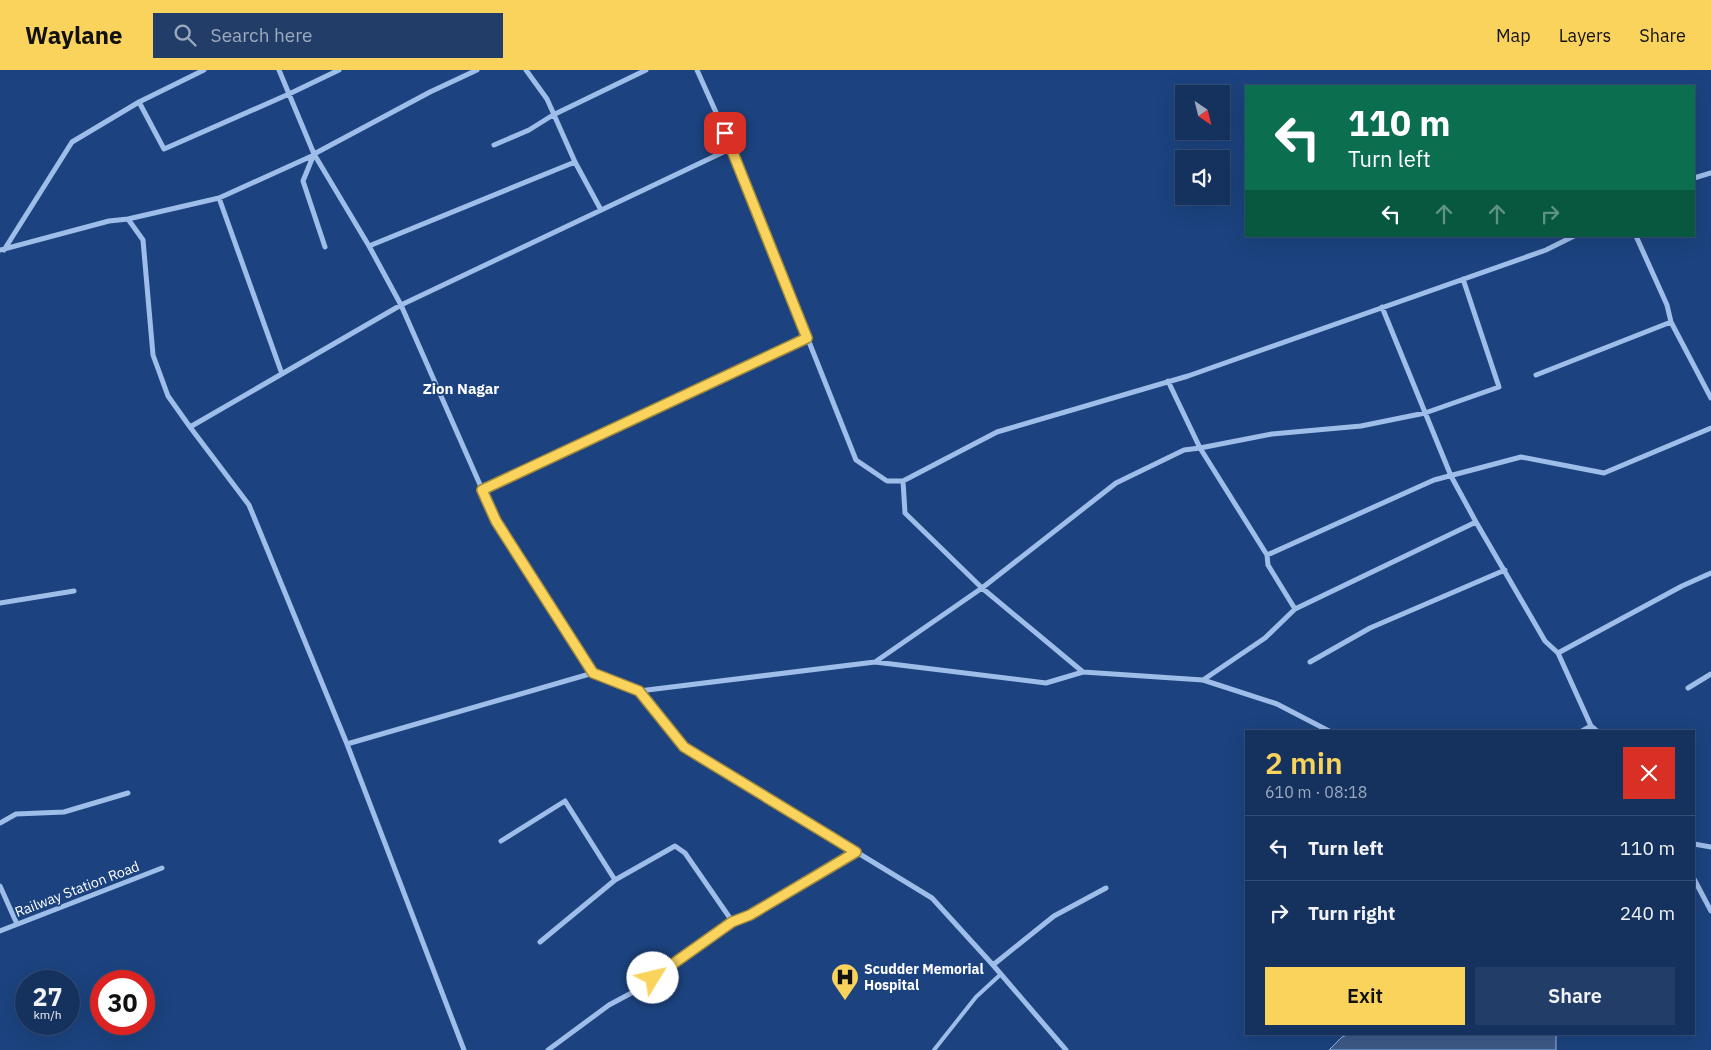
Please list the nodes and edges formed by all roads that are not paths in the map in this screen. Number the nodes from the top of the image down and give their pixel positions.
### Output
1 (204, 70) edge
2 (279, 70) edge
3 (338, 70) edge
4 (477, 70) edge
5 (526, 70) edge
6 (646, 70) edge
7 (697, 70) edge
8 (290, 94) junction
9 (139, 102) junction
10 (553, 115) junction
11 (494, 146) dead end
12 (732, 148) junction
13 (314, 154) junction
14 (576, 162) junction
15 (1711, 172) edge
16 (1695, 178) edge
17 (219, 198) junction
18 (601, 210) junction
19 (128, 219) junction
20 (1572, 237) edge
21 (1636, 237) edge
22 (369, 246) junction
23 (324, 247) dead end
24 (2, 250) edge
25 (1463, 279) junction
26 (401, 305) junction
27 (1382, 307) junction
28 (1671, 322) junction
29 (807, 338) junction
30 (282, 374) junction
31 (1536, 375) dead end
32 (1168, 382) junction
33 (1711, 398) edge
34 (1425, 413) junction
35 (190, 427) junction
36 (1711, 428) edge
37 (1200, 448) junction
38 (1451, 476) junction
39 (903, 481) junction
40 (482, 490) junction
41 (1476, 522) junction
42 (1266, 555) junction
43 (1505, 570) junction
44 (1711, 573) edge
45 (982, 588) junction
46 (74, 591) dead end
47 (0, 603) edge
48 (1295, 609) junction
49 (1558, 653) junction
50 (875, 662) junction
51 (1310, 662) dead end
52 (1084, 672) junction
53 (593, 673) junction
54 (1711, 674) edge
55 (1203, 680) junction
56 (1688, 688) dead end
57 (639, 691) junction
58 (1591, 726) junction
59 (1327, 730) edge
60 (1584, 730) edge
61 (1596, 730) edge
62 (347, 744) junction
63 (128, 792) dead end
64 (0, 823) edge
65 (501, 842) dead end
66 (1695, 844) edge
67 (1711, 847) edge
68 (856, 852) junction
69 (162, 868) dead end
70 (615, 880) junction
71 (1695, 881) edge
72 (0, 886) edge
73 (1106, 888) dead end
74 (1711, 911) edge
75 (732, 922) junction
76 (17, 924) junction
77 (0, 931) edge
78 (540, 942) dead end
79 (993, 965) junction
80 (1001, 974) junction
81 (464, 1050) edge
82 (548, 1050) edge
83 (934, 1050) edge
84 (1066, 1050) edge

1 - 9 street
2 - 8 street
3 - 8 street
4 - 13 street
5 - 10 street
6 - 10 street
7 - 12 street
8 - 9 street
8 - 13 street
9 - 24 street
10 - 11 street
10 - 14 street
12 - 18 street
12 - 29 street
13 - 17 street
13 - 22 street
13 - 23 street
14 - 18 street
14 - 22 street
15 - 16 street
17 - 19 street
17 - 30 street
18 - 26 street
19 - 24 street
19 - 35 street
20 - 25 street
21 - 28 street
22 - 26 street
25 - 27 street
25 - 34 street
26 - 30 street
26 - 40 street
27 - 32 street
27 - 34 street
28 - 31 street
28 - 33 street
29 - 39 street
29 - 40 street
30 - 35 street
32 - 37 street
32 - 39 street
34 - 37 street
34 - 38 street
35 - 62 street
36 - 38 street
37 - 42 street
37 - 45 street
38 - 41 street
38 - 42 street
39 - 45 street
40 - 53 street
41 - 43 street
41 - 48 street
42 - 48 street
43 - 49 street
43 - 51 street
44 - 49 street
45 - 50 street
45 - 52 street
46 - 47 street
48 - 55 street
49 - 58 street
50 - 52 street
50 - 57 street
52 - 55 street
53 - 57 street
53 - 62 street
54 - 56 street
55 - 59 street
57 - 68 street
58 - 60 street
58 - 61 street
62 - 81 street
63 - 64 street
65 - 70 street
66 - 67 street
68 - 75 street
68 - 79 street
69 - 76 street, Railway Station Road
70 - 75 street
70 - 78 street
71 - 74 street
72 - 76 street
73 - 79 street
75 - 82 street
76 - 77 street, Railway Station Road
79 - 80 street
80 - 83 lane
80 - 84 street

